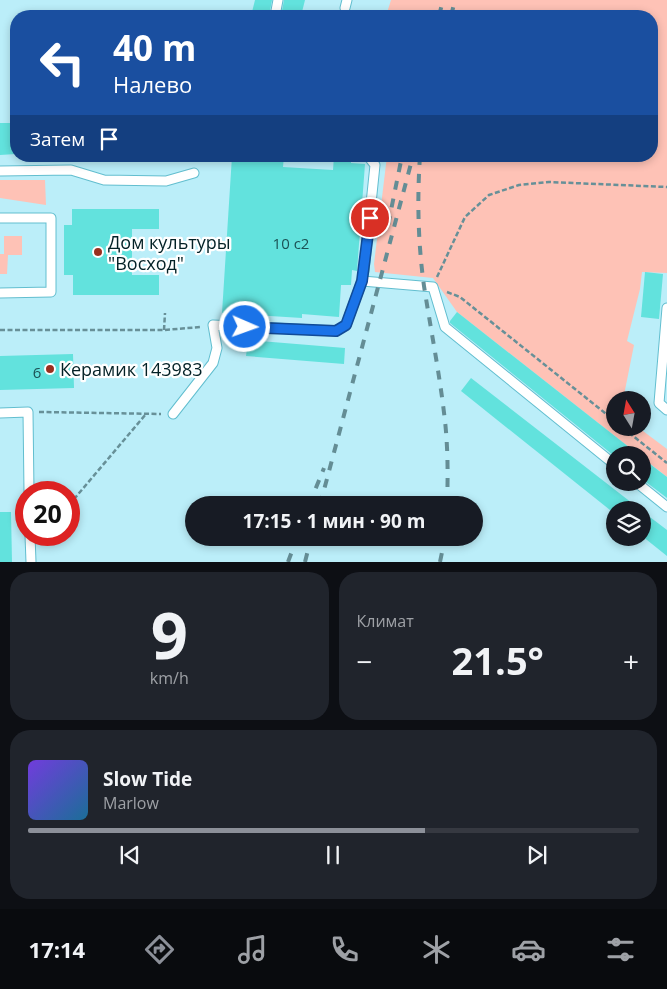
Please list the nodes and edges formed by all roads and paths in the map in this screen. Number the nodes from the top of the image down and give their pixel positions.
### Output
1 (373, 162) edge
2 (0, 171) edge
3 (194, 173) dead end
4 (667, 187) edge
5 (0, 218) edge
6 (362, 281) junction
7 (433, 286) junction
8 (0, 293) edge
9 (667, 308) edge
10 (165, 313) dead end
11 (213, 325) junction
12 (0, 330) edge
13 (164, 330) junction
14 (667, 410) edge
15 (28, 412) junction
16 (0, 413) edge
17 (146, 414) junction
18 (173, 414) joint
19 (606, 414) edge
20 (633, 436) edge
21 (606, 458) edge
22 (667, 463) edge
23 (29, 481) edge
24 (647, 491) edge
25 (80, 492) edge
26 (667, 508) edge
27 (30, 546) edge
28 (31, 562) edge

1 - 6 lane
2 - 3 lane
4 - 7 path
5 - 8 lane
6 - 7 lane
6 - 11 lane
7 - 19 path
7 - 21 lane
9 - 14 lane
10 - 13 path
11 - 13 path
11 - 18 lane
12 - 13 path
15 - 16 lane
15 - 17 path
15 - 23 lane
17 - 18 path
17 - 25 path
20 - 22 path
24 - 26 lane
27 - 28 lane

